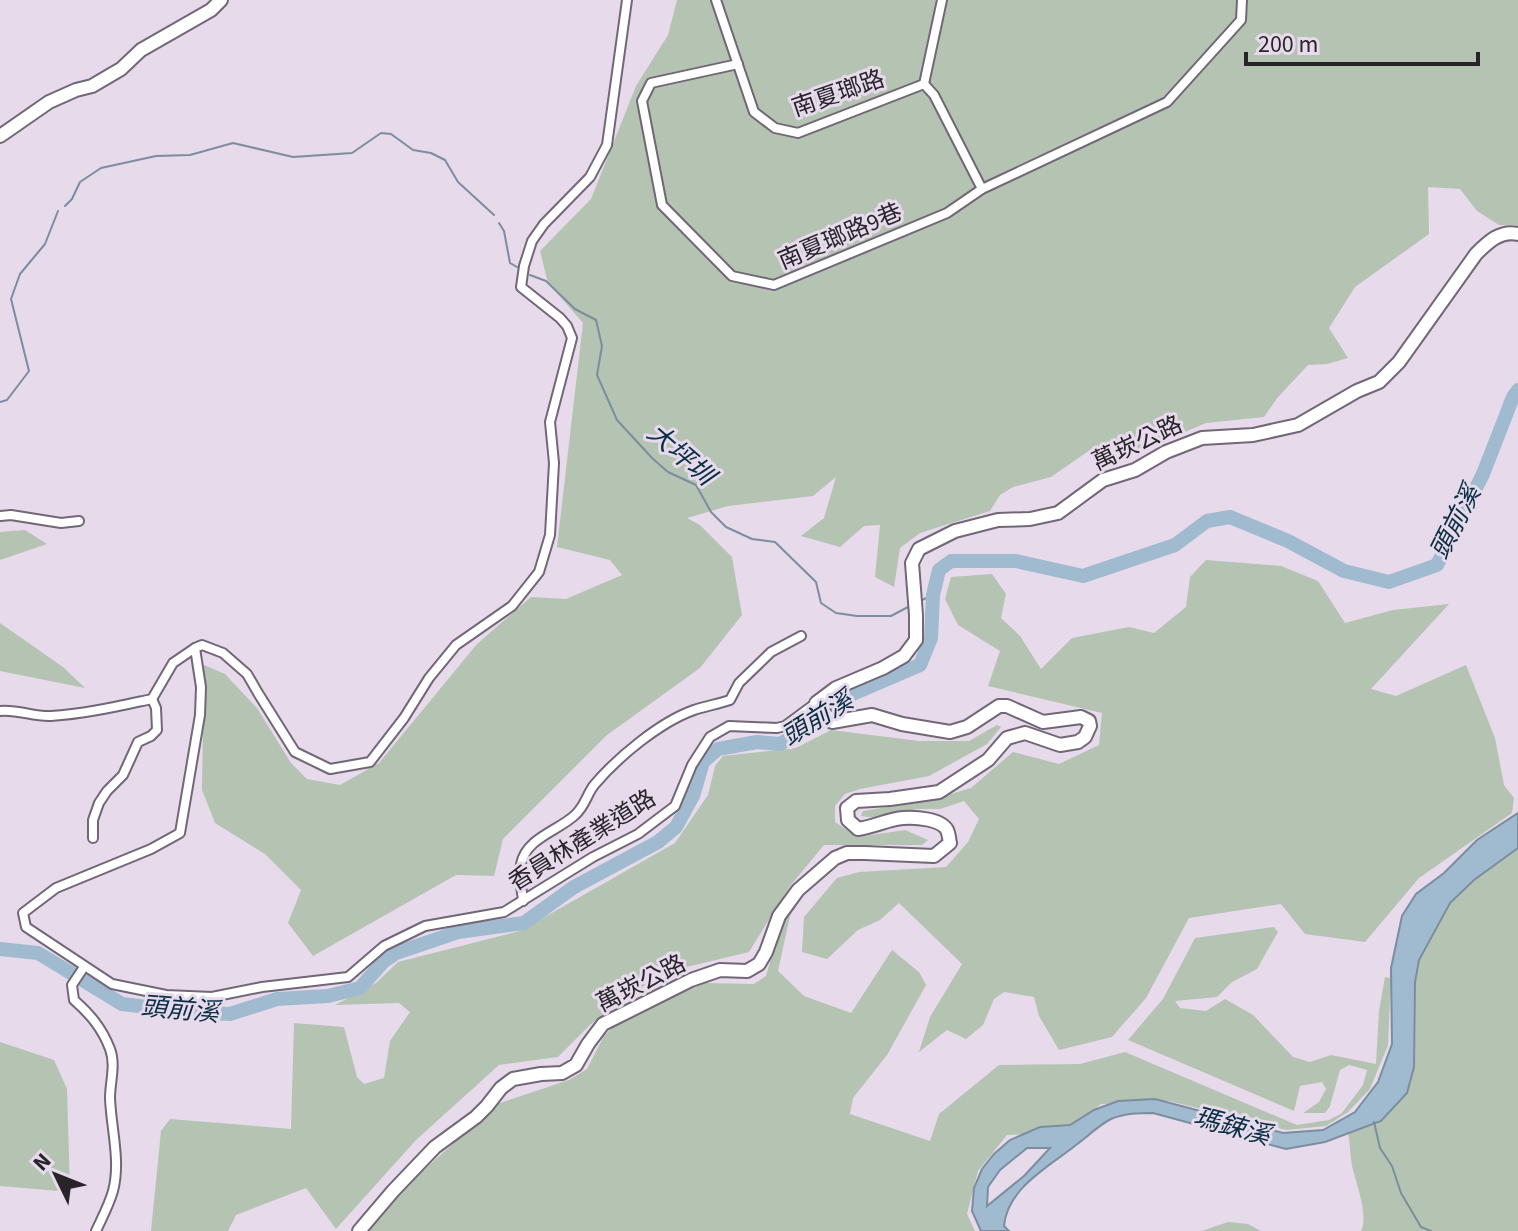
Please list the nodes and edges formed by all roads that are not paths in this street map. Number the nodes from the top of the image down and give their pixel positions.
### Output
1 (221, 0) edge
2 (627, 0) edge
3 (716, 0) edge
4 (942, 0) edge
5 (1242, 0) edge
6 (738, 64) junction
7 (924, 84) junction
8 (0, 136) edge
9 (982, 189) junction
10 (1518, 234) edge
11 (0, 516) edge
12 (79, 521) dead end
13 (801, 636) dead end
14 (195, 648) junction
15 (152, 699) junction
16 (816, 703) junction
17 (0, 711) edge
18 (93, 838) dead end
19 (523, 901) junction
20 (84, 967) junction
21 (96, 1231) edge
22 (359, 1231) edge

1 - 8 street
2 - 14 street
3 - 6 street, 南夏瑯路
4 - 7 street
5 - 9 street
6 - 7 street, 南夏瑯路
6 - 9 street, 南夏瑯路9巷
7 - 9 street
10 - 16 street, 萬崁公路
11 - 12 street
13 - 19 street
14 - 15 street
14 - 20 street, 香員林產業道路
15 - 17 street
15 - 18 street
16 - 19 street, 香員林產業道路
16 - 22 street, 萬崁公路
19 - 20 street, 香員林產業道路
20 - 21 street

